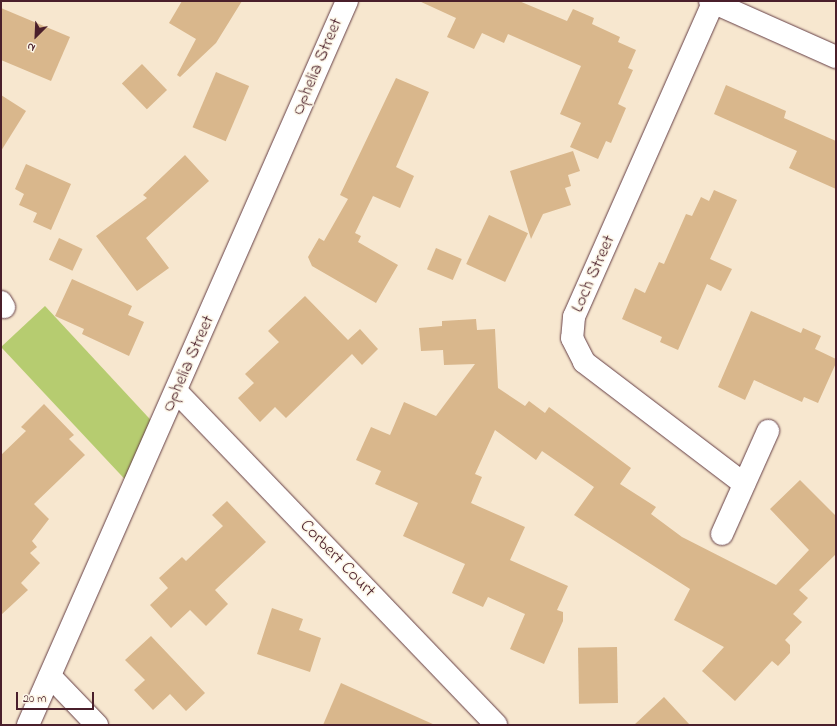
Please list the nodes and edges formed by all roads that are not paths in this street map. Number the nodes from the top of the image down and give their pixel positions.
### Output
1 (347, 1) edge
2 (712, 2) edge
3 (747, 8) edge
4 (836, 57) edge
5 (177, 392) junction
6 (768, 431) dead end
7 (744, 484) junction
8 (722, 534) dead end
9 (50, 676) junction
10 (28, 725) edge
11 (97, 725) edge
12 (496, 725) edge

1 - 5 street, Ophelia Street
2 - 3 street
2 - 7 street, Loch Street
3 - 4 street
5 - 9 street, Ophelia Street
5 - 12 street, Corbert Court
6 - 7 street
7 - 8 street
9 - 10 street, Ophelia Street
9 - 11 street

